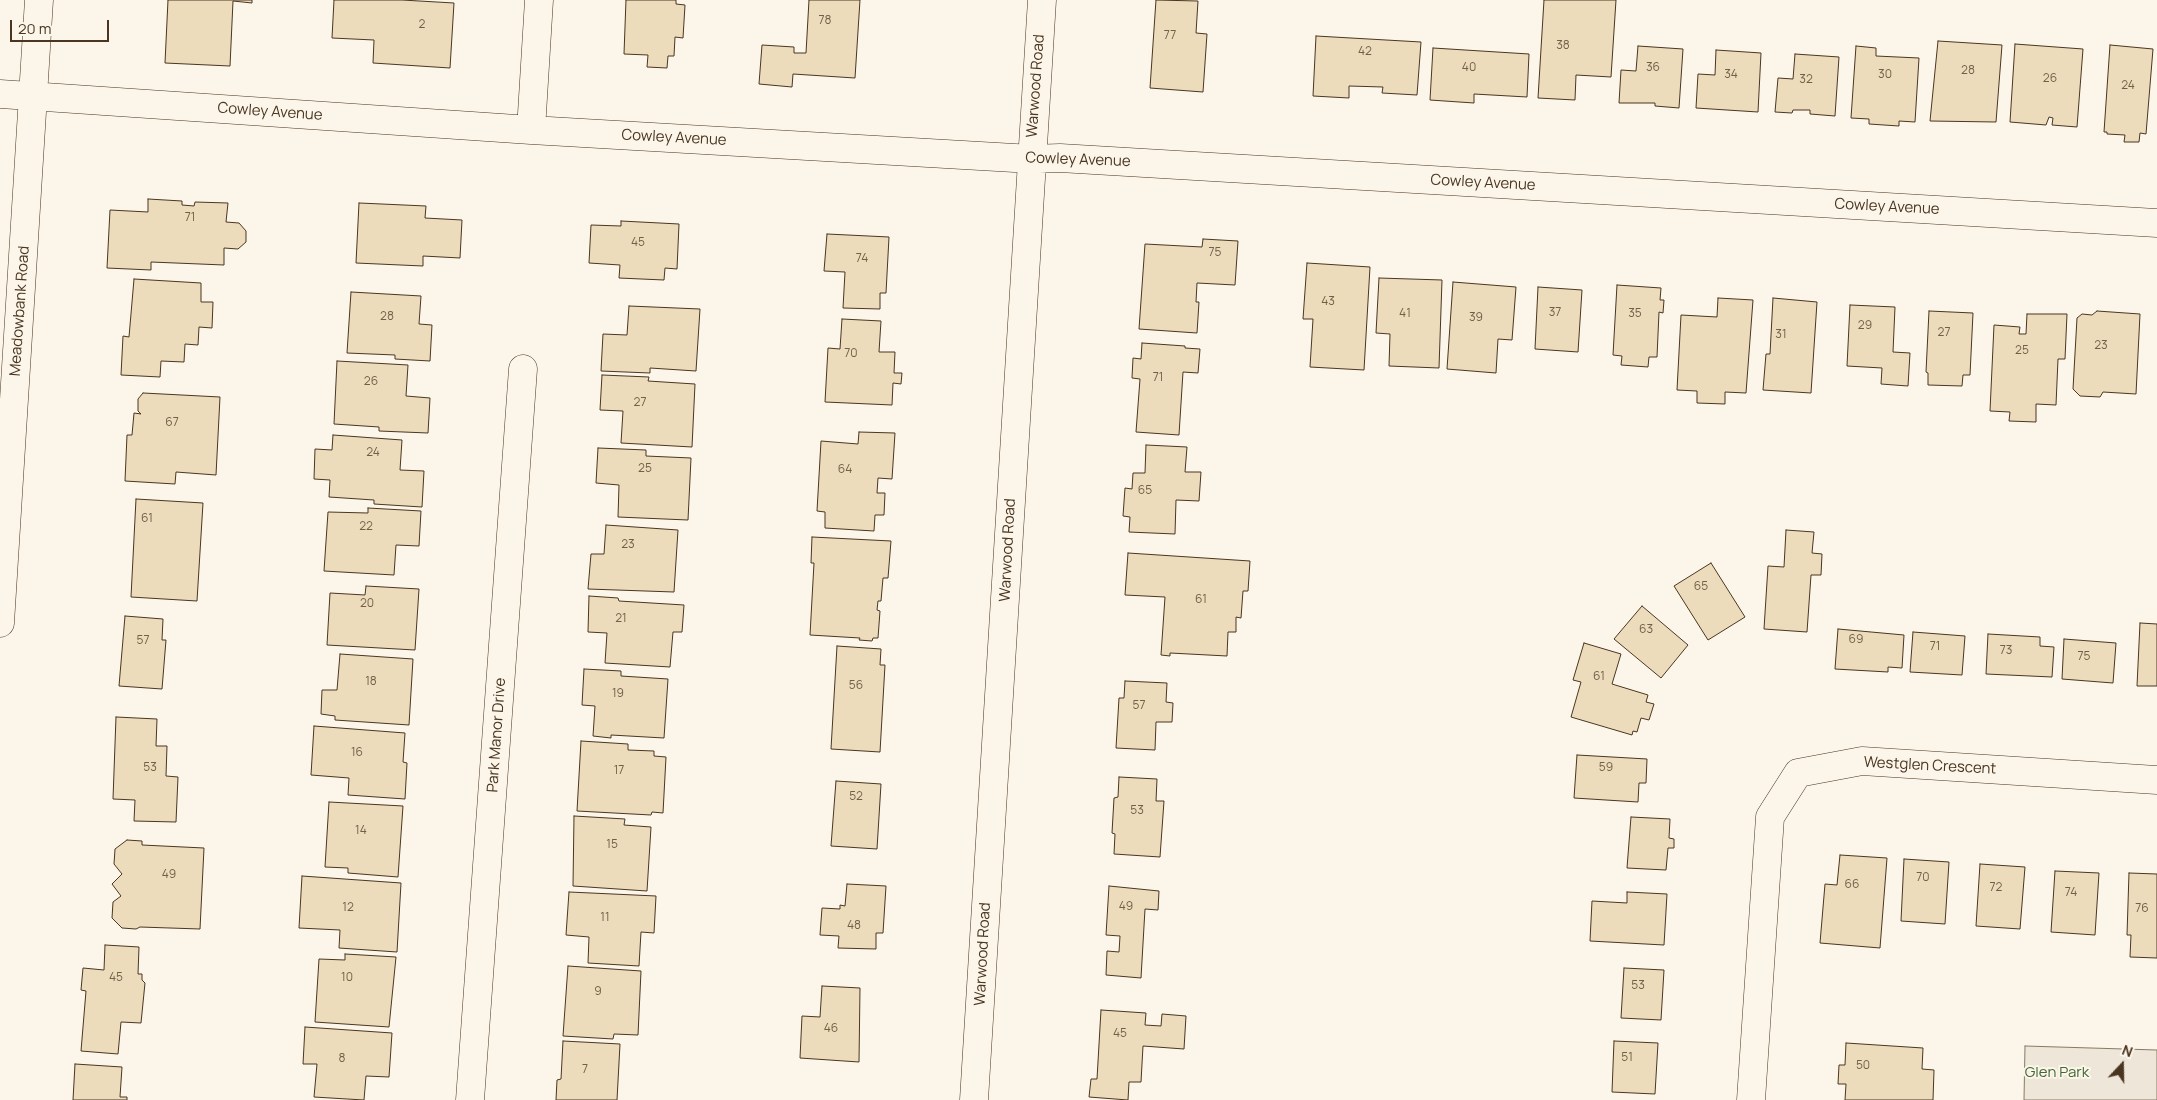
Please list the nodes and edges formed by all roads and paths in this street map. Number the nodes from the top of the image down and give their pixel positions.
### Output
1 (39, 0) edge
2 (539, 0) edge
3 (1042, 0) edge
4 (0, 94) edge
5 (33, 95) junction
6 (531, 130) junction
7 (1032, 158) junction
8 (2157, 223) edge
9 (523, 369) dead end
10 (0, 622) edge
11 (2157, 780) edge
12 (470, 1100) edge
13 (974, 1100) edge
14 (1751, 1100) edge

1 - 5 street, Meadowbank Road
2 - 6 street
3 - 7 street, Warwood Road
4 - 5 street, Cowley Avenue
5 - 6 street, Cowley Avenue
5 - 10 street, Meadowbank Road
6 - 7 street, Cowley Avenue
7 - 8 street, Cowley Avenue
7 - 13 street, Warwood Road
9 - 12 street, Park Manor Drive
11 - 14 street, Westglen Crescent

